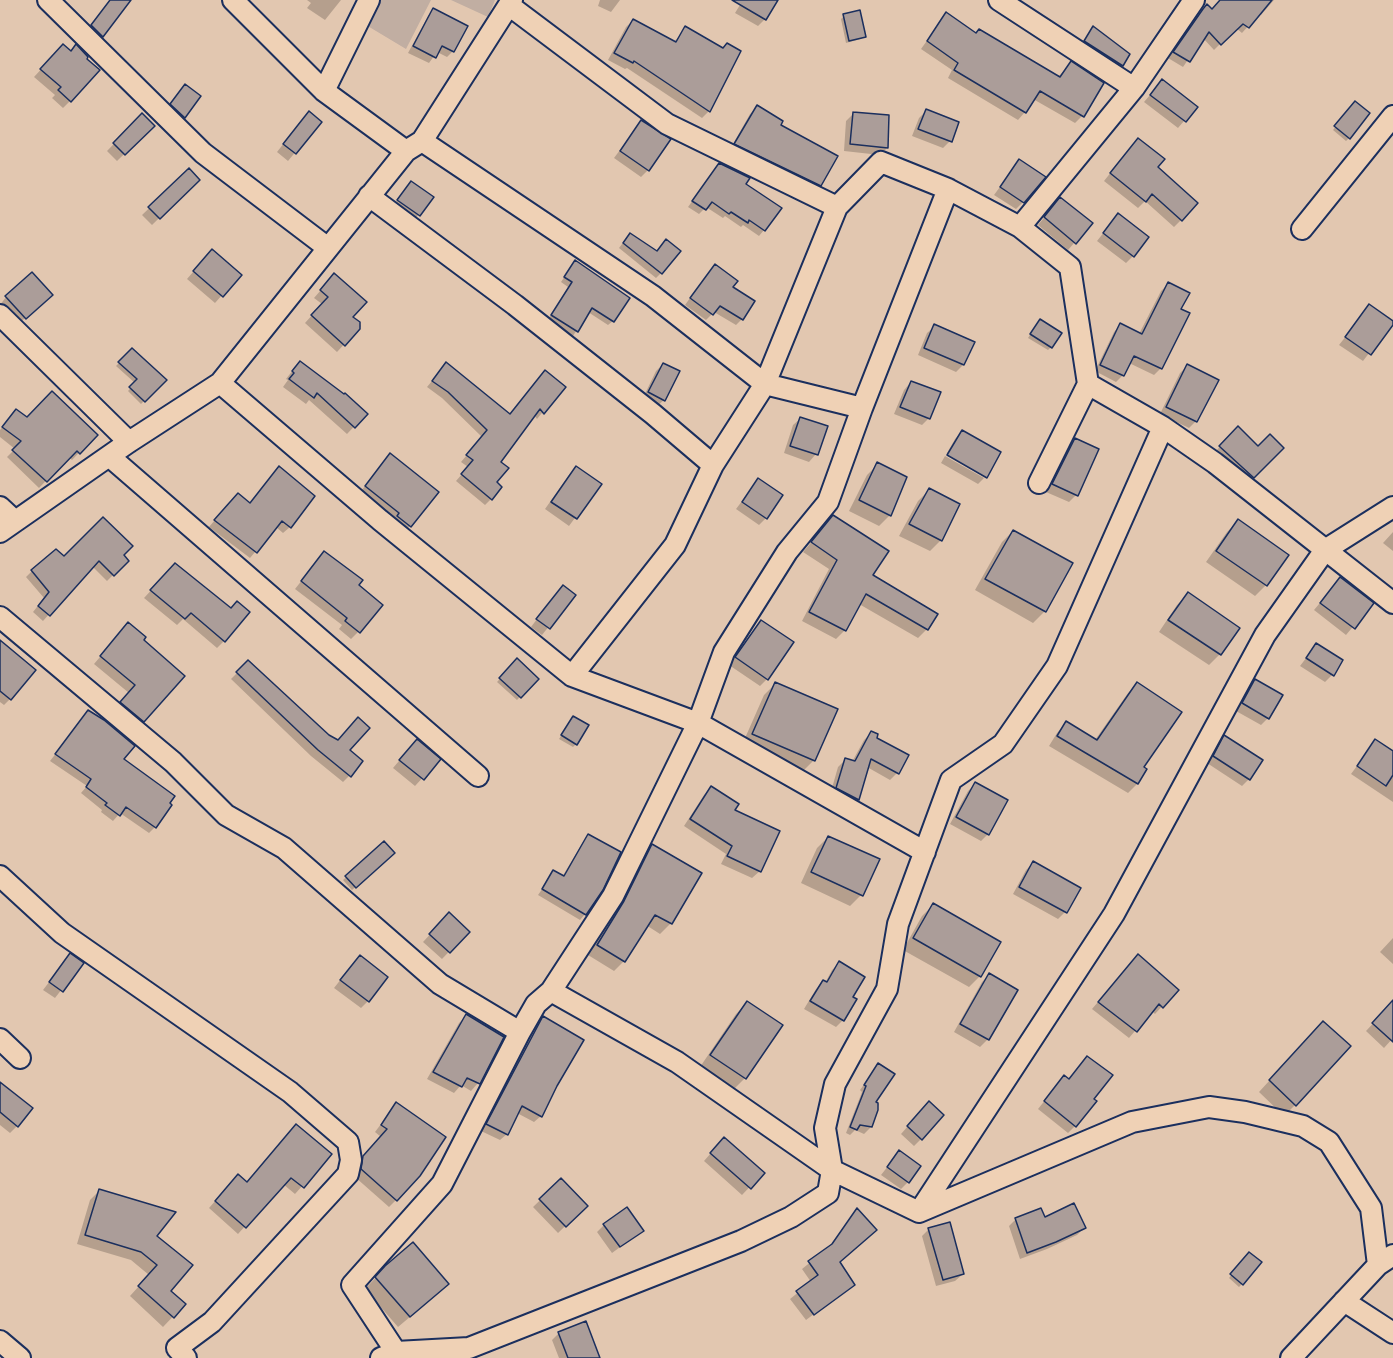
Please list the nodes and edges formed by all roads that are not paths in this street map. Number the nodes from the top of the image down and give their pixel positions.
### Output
1 (48, 0) edge
2 (233, 0) edge
3 (369, 0) edge
4 (999, 0) edge
5 (1194, 0) edge
6 (511, 3) edge
7 (1134, 88) junction
8 (324, 91) junction
9 (1393, 116) edge
10 (414, 146) junction
11 (948, 189) junction
12 (369, 196) junction
13 (837, 207) junction
14 (1020, 227) junction
15 (1302, 230) dead end
16 (328, 248) junction
17 (0, 315) edge
18 (220, 383) junction
19 (765, 384) junction
20 (1088, 384) junction
21 (862, 408) junction
22 (1163, 428) junction
23 (129, 442) junction
24 (109, 456) junction
25 (713, 465) junction
26 (1039, 483) dead end
27 (0, 507) edge
28 (1393, 507) edge
29 (7, 526) edge
30 (1325, 550) junction
31 (1393, 603) edge
32 (0, 617) edge
33 (572, 676) junction
34 (698, 723) junction
35 (478, 776) dead end
36 (925, 852) junction
37 (0, 876) edge
38 (551, 991) junction
39 (520, 1032) junction
40 (0, 1039) edge
41 (20, 1058) dead end
42 (832, 1170) junction
43 (920, 1212) junction
44 (1386, 1260) edge
45 (1344, 1301) junction
46 (1393, 1333) edge
47 (0, 1341) edge
48 (388, 1355) edge
49 (20, 1358) edge
50 (186, 1358) edge
51 (1291, 1358) edge

1 - 16 street
2 - 8 street
3 - 8 street
4 - 7 street
5 - 7 street
6 - 10 street
6 - 13 street
7 - 14 street
8 - 10 street
9 - 15 street
10 - 12 street
10 - 19 street
11 - 13 street
11 - 14 street
11 - 21 street
12 - 16 street
12 - 25 street
13 - 19 street
14 - 20 street
16 - 18 street
17 - 23 street
18 - 23 street
18 - 33 street
19 - 21 street
19 - 25 street
20 - 22 street
20 - 26 street
21 - 34 street
22 - 30 street
22 - 36 street
23 - 24 street
24 - 29 street
24 - 35 street
25 - 33 street
27 - 29 street
28 - 30 street
30 - 31 street
30 - 43 street
32 - 39 street
33 - 34 street
34 - 36 street
34 - 38 street
36 - 42 street
37 - 50 street
38 - 39 street
38 - 42 street
39 - 48 street
40 - 41 street
42 - 43 street
42 - 48 street
43 - 44 street
44 - 45 street
45 - 46 street
45 - 51 street
47 - 49 street

